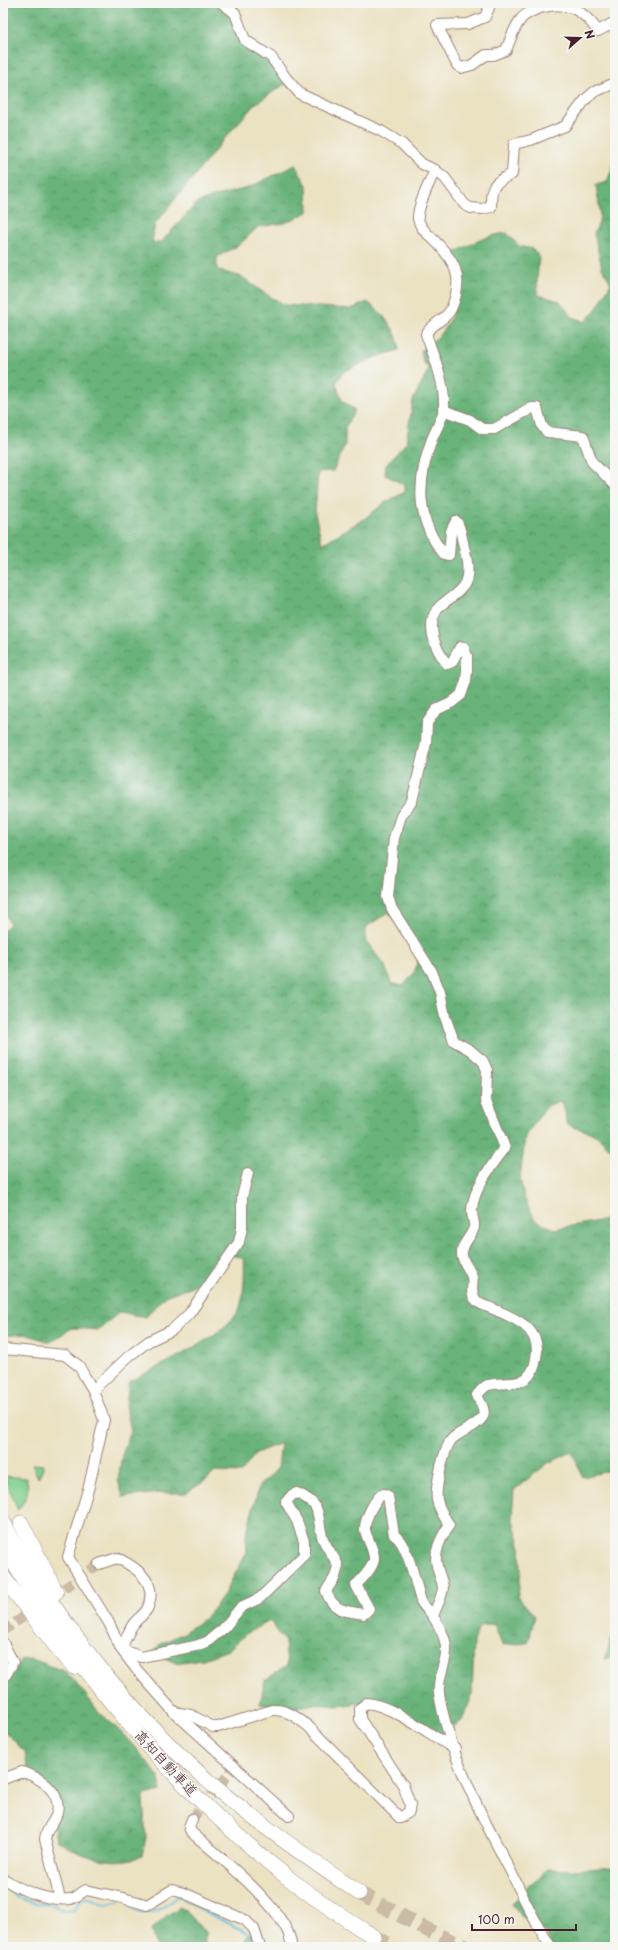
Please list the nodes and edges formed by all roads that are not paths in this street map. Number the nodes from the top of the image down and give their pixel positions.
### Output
1 (222, 3) edge
2 (492, 3) edge
3 (615, 22) edge
4 (615, 83) edge
5 (435, 170) junction
6 (443, 410) junction
7 (615, 485) edge
8 (248, 1173) dead end
9 (3, 1349) edge
10 (93, 1390) junction
11 (3, 1522) edge
12 (21, 1523) dead end
13 (3, 1545) edge
14 (99, 1564) tunnel mouth
15 (3, 1577) edge
16 (433, 1616) junction
17 (3, 1643) edge
18 (121, 1649) junction
19 (3, 1675) edge
20 (174, 1712) junction
21 (142, 1716) junction
22 (138, 1734) junction
23 (455, 1749) junction
24 (3, 1779) edge
25 (289, 1816) dead end
26 (192, 1819) dead end
27 (3, 1878) edge
28 (359, 1893) tunnel mouth
29 (60, 1899) junction
30 (374, 1937) tunnel mouth
31 (260, 1947) edge
32 (291, 1947) edge
33 (551, 1947) edge

1 - 5 street
2 - 3 street
4 - 5 street
5 - 6 street
6 - 7 street
6 - 16 street
8 - 10 street
9 - 10 street
10 - 18 street
11 - 21 highway, 高知自動車道
12 - 21 highway
13 - 22 highway, 高知自動車道
14 - 18 street
15 - 22 highway
16 - 18 street
16 - 23 street
17 - 19 street
18 - 20 street
20 - 23 street
20 - 25 street
21 - 28 highway, 高知自動車道
22 - 30 highway, 高知自動車道
23 - 33 street
24 - 29 street
26 - 32 street
27 - 29 street
29 - 31 street

